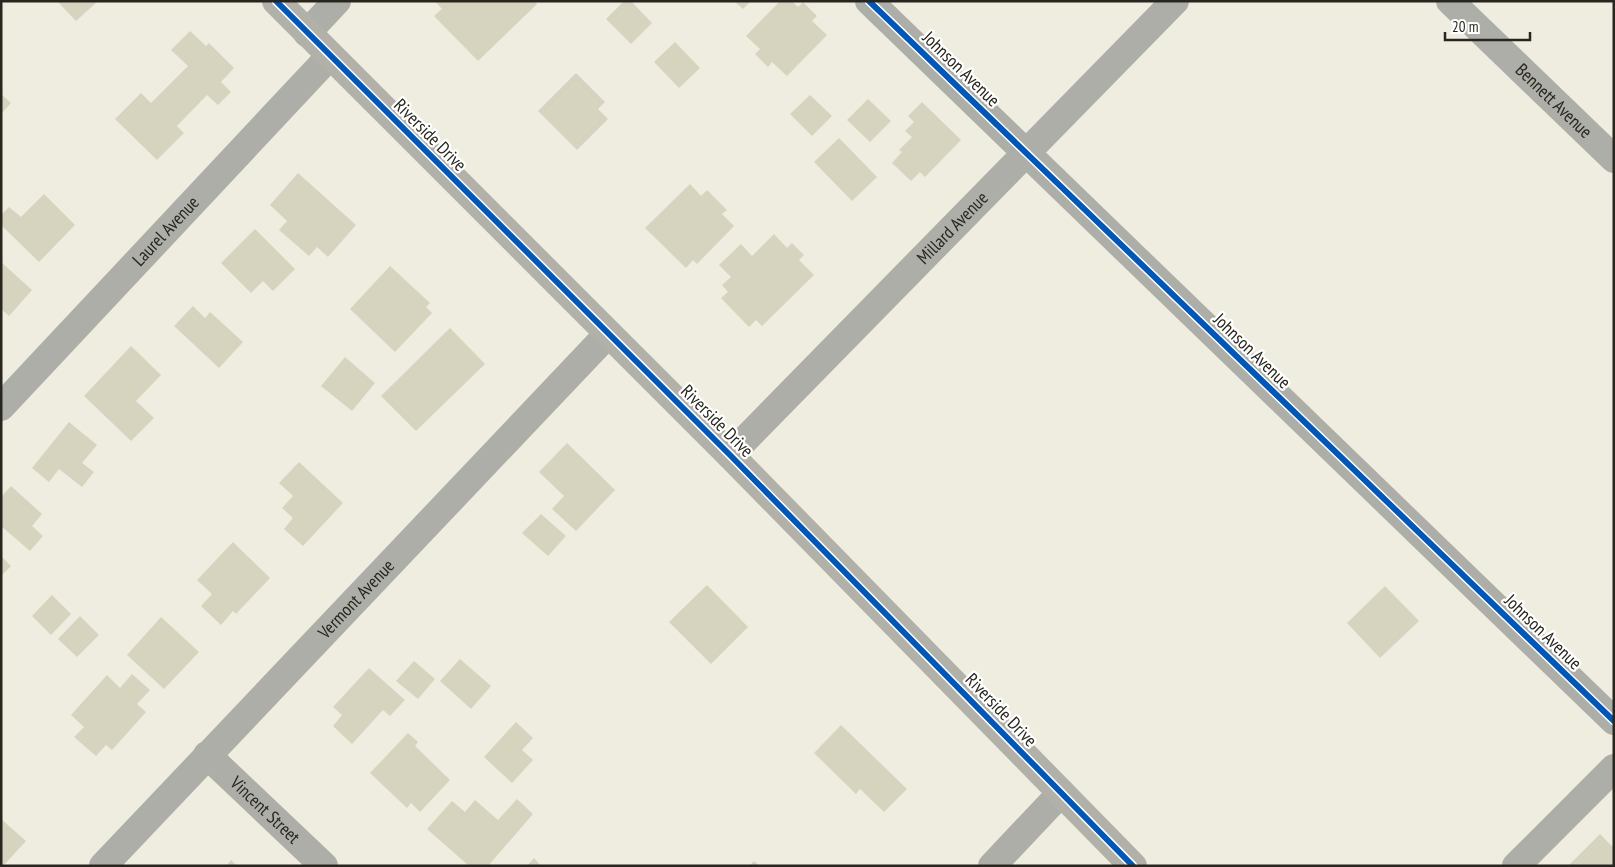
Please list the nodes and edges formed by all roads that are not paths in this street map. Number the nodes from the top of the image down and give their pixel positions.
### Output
1 (276, 1) edge
2 (337, 1) edge
3 (869, 1) edge
4 (1175, 1) edge
5 (1450, 1) edge
6 (307, 33) junction
7 (330, 56) junction
8 (1025, 153) junction
9 (1614, 159) edge
10 (608, 334) junction
11 (1, 407) edge
12 (730, 455) junction
13 (1614, 721) edge
14 (207, 755) junction
15 (1614, 768) edge
16 (1061, 793) junction
17 (103, 866) edge
18 (324, 866) edge
19 (992, 866) edge
20 (1133, 866) edge
21 (1516, 866) edge

1 - 6 main road, Riverside Drive
2 - 6 street
3 - 8 street, Johnson Avenue
4 - 8 street, Millard Avenue
5 - 9 street, Bennett Avenue
6 - 7 main road, Riverside Drive
7 - 10 main road, Riverside Drive
7 - 11 street, Laurel Avenue
8 - 12 street, Millard Avenue
8 - 13 street, Johnson Avenue
10 - 12 main road, Riverside Drive
10 - 14 street, Vermont Avenue
12 - 16 main road, Riverside Drive
14 - 17 street, Vermont Avenue
14 - 18 street, Vincent Street
15 - 21 street
16 - 19 street
16 - 20 main road, Riverside Drive

